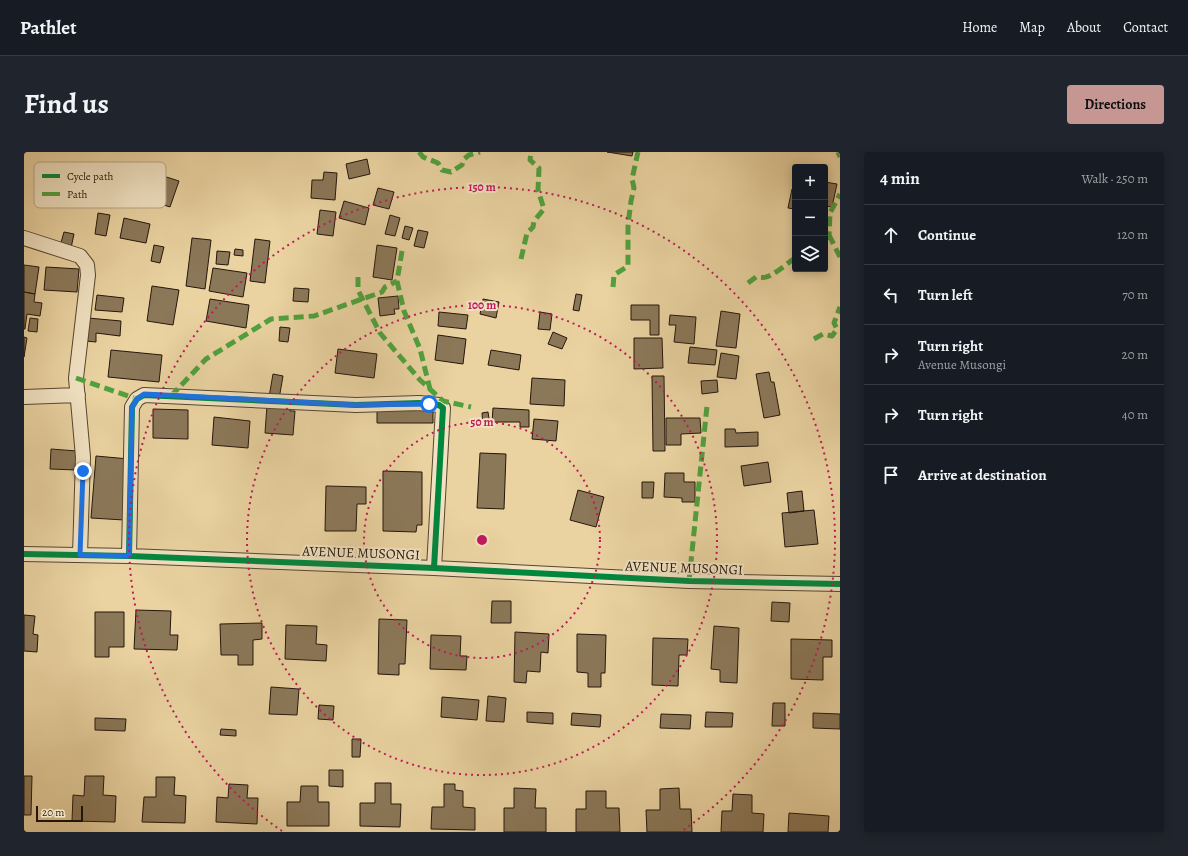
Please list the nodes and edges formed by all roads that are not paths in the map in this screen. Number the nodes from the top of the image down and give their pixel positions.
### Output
1 (24, 238) edge
2 (78, 395) junction
3 (24, 398) edge
4 (24, 554) edge
5 (80, 555) junction
6 (129, 556) junction
7 (434, 568) junction
8 (840, 584) edge

1 - 2 street
2 - 3 street
2 - 5 street
4 - 5 street, AVENUE MUSONGI
5 - 6 street, AVENUE MUSONGI
6 - 7 street, AVENUE MUSONGI
6 - 7 street
7 - 8 street, AVENUE MUSONGI

